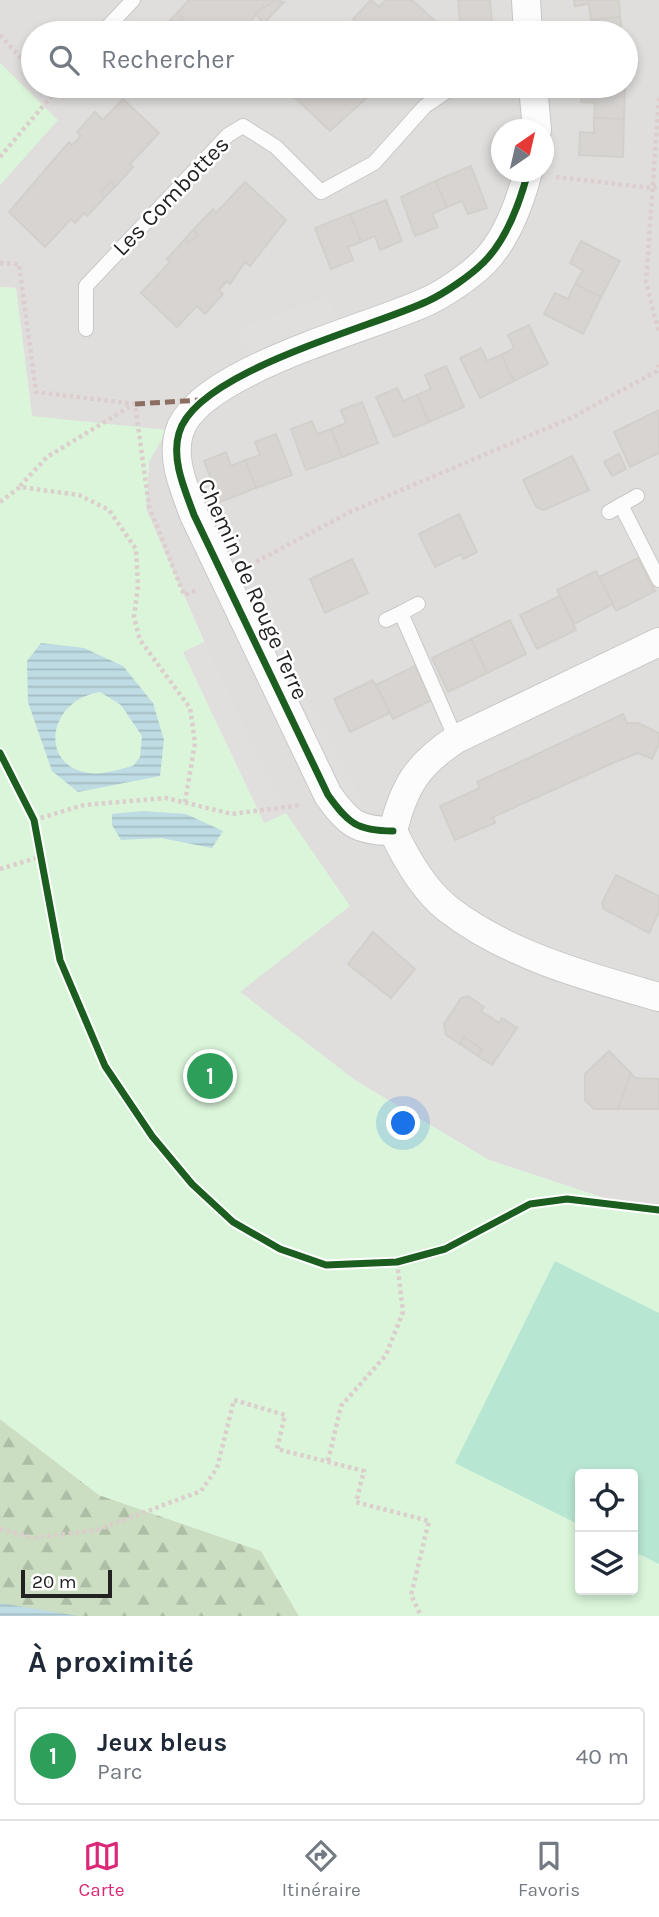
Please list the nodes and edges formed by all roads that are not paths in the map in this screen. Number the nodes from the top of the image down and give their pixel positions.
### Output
1 (133, 0) edge
2 (526, 0) edge
3 (113, 21) edge
4 (527, 21) edge
5 (437, 98) edge
6 (534, 98) edge
7 (536, 119) edge
8 (523, 182) edge
9 (86, 329) dead end
10 (637, 496) dead end
11 (659, 580) edge
12 (418, 604) dead end
13 (401, 614) junction
14 (386, 620) dead end
15 (659, 642) edge
16 (456, 739) junction
17 (393, 831) junction
18 (659, 997) edge

1 - 3 lane
2 - 4 street
5 - 9 lane, Les Combottes
6 - 7 street
8 - 17 street, Chemin de Rouge Terre
10 - 11 lane
12 - 13 lane
13 - 14 lane
13 - 16 lane
15 - 16 street
16 - 17 street
17 - 18 street

